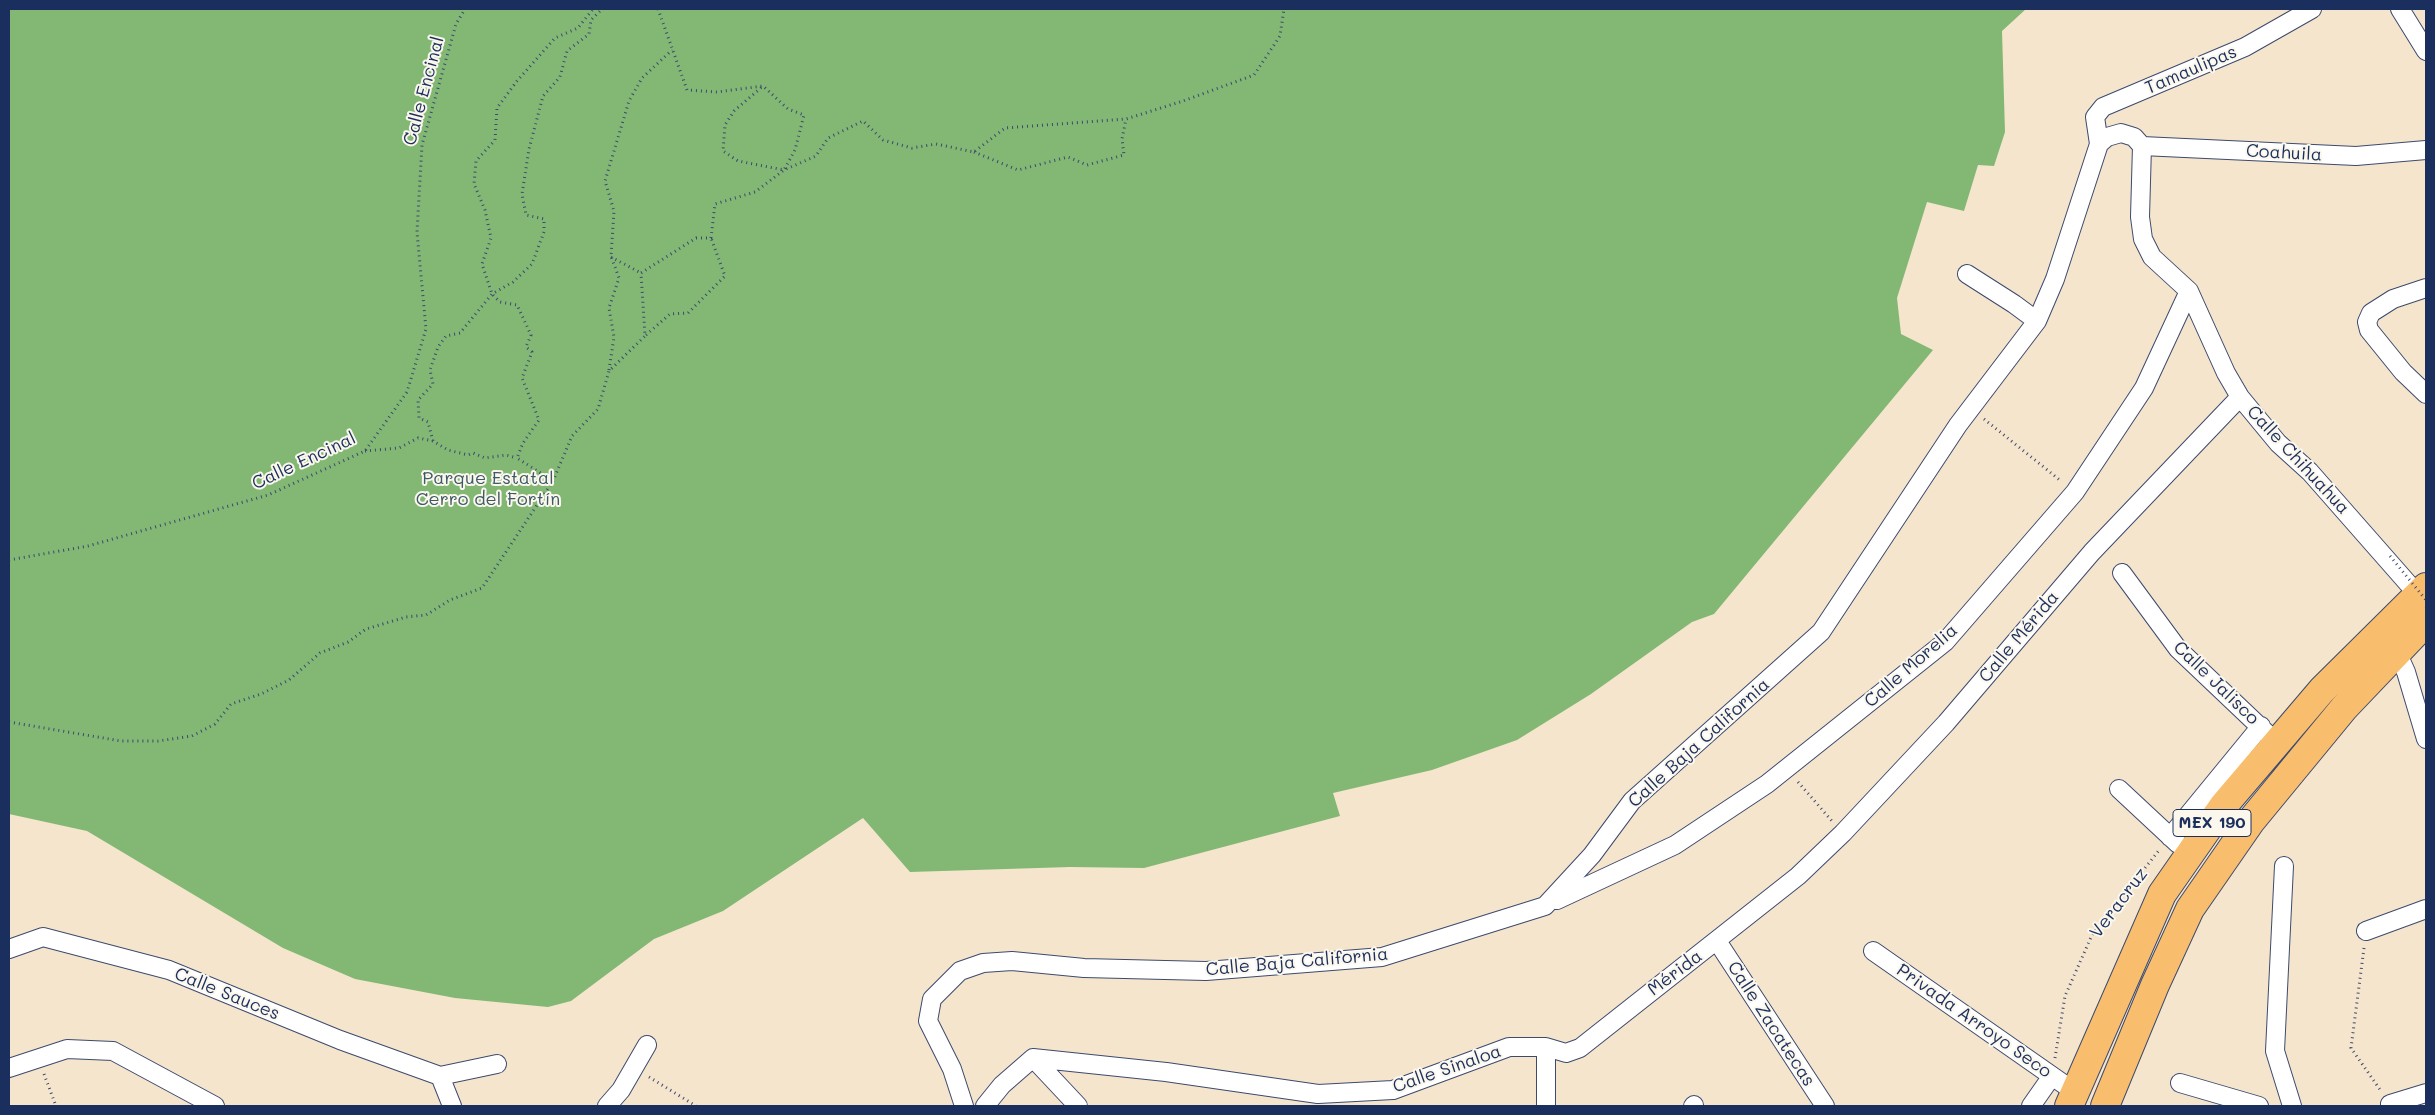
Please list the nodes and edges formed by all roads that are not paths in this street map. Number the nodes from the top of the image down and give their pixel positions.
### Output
1 (2312, 9) edge
2 (2400, 9) edge
3 (2426, 51) edge
4 (2099, 144) junction
5 (2142, 146) junction
6 (2426, 150) edge
7 (1967, 274) dead end
8 (2426, 288) edge
9 (2189, 291) junction
10 (2037, 321) junction
11 (2426, 394) edge
12 (2240, 397) junction
13 (2122, 573) dead end
14 (2424, 594) edge
15 (2426, 622) edge
16 (2397, 652) junction
17 (2269, 735) junction
18 (2426, 739) edge
19 (2119, 789) dead end
20 (2180, 846) junction
21 (2284, 866) dead end
22 (1798, 876) joint
23 (1545, 906) junction
24 (2426, 909) edge
25 (2366, 931) road end
26 (1717, 941) junction
27 (9, 948) edge
28 (1873, 951) dead end
29 (647, 1045) dead end
30 (1546, 1047) junction
31 (1034, 1058) junction
32 (497, 1064) dead end
33 (9, 1068) edge
34 (440, 1076) junction
35 (2052, 1076) junction
36 (2180, 1084) dead end
37 (2426, 1093) edge
38 (2072, 1099) edge
39 (2390, 1104) road end
40 (215, 1106) edge
41 (452, 1106) edge
42 (607, 1106) edge
43 (964, 1106) edge
44 (985, 1106) edge
45 (1078, 1106) edge
46 (1546, 1106) edge
47 (1825, 1106) edge
48 (2031, 1106) edge
49 (2105, 1106) edge
50 (2259, 1106) edge
51 (2292, 1106) edge

1 - 4 street, Tamaulipas
2 - 3 street
4 - 5 street
4 - 10 street, Calle Baja California
5 - 6 street, Coahuila
5 - 9 street, Calle Chihuahua
7 - 10 street
8 - 11 street
9 - 12 street, Calle Chihuahua
9 - 23 street, Calle Morelia
10 - 23 street, Calle Baja California
12 - 14 street, Calle Chihuahua
12 - 22 street, Calle Mérida
13 - 17 street, Calle Jalisco
14 - 17 main road, MEX 190
15 - 16 main road, MEX 190
16 - 18 street
16 - 49 main road, MEX 190
17 - 20 main road, MEX 190
19 - 20 street
20 - 38 main road, MEX 190
21 - 51 street
22 - 26 street, Mérida
23 - 43 street, Calle Baja California
24 - 25 street
26 - 30 street, Mérida
26 - 47 street, Calle Zacatecas
27 - 34 street, Calle Sauces
28 - 35 street, Privada Arroyo Seco
29 - 42 street
30 - 31 street, Calle Sinaloa
30 - 46 street
31 - 44 street
31 - 45 street
32 - 34 street
33 - 40 street
34 - 41 street
35 - 38 street, Privada Arroyo Seco
35 - 48 street
36 - 50 street
37 - 39 street

